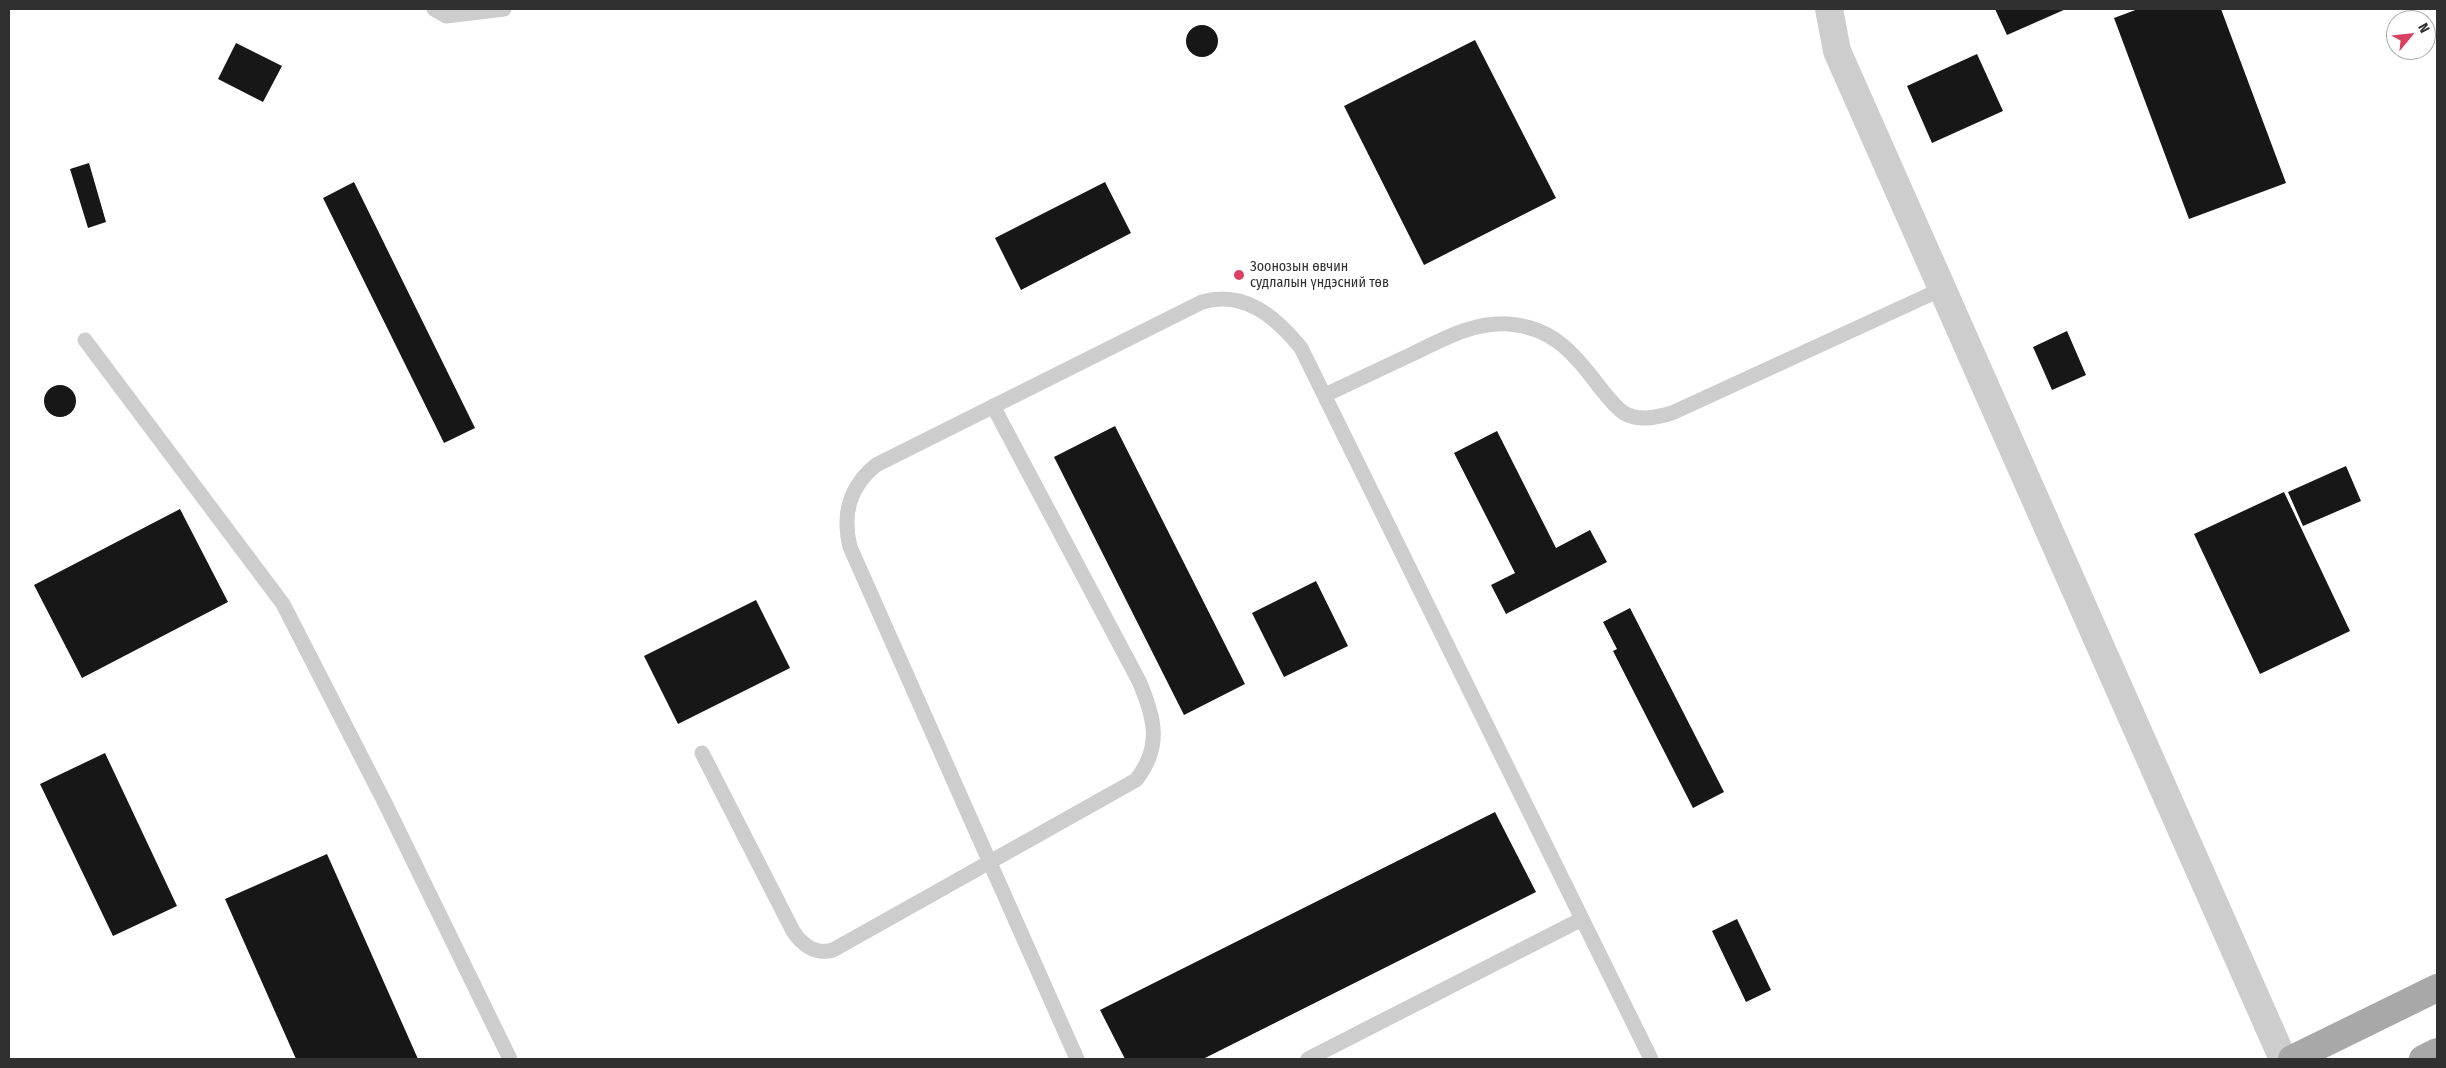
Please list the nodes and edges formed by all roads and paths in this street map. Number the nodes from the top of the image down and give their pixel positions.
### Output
1 (434, 9) edge
2 (504, 9) edge
3 (1820, 9) edge
4 (1829, 9) edge
5 (1838, 51) junction
6 (1942, 289) junction
7 (85, 340) dead end
8 (1325, 395) junction
9 (993, 406) junction
10 (702, 753) dead end
11 (990, 864) junction
12 (1582, 919) junction
13 (2437, 988) edge
14 (2437, 1052) edge
15 (510, 1059) edge
16 (1077, 1059) edge
17 (1308, 1059) edge
18 (1651, 1059) edge
19 (2283, 1059) edge
20 (2292, 1059) edge
21 (2423, 1059) edge

1 - 2 lane
3 - 5 street
4 - 5 street
5 - 6 street
6 - 8 lane
6 - 19 street
7 - 15 lane
8 - 9 lane
8 - 12 lane
9 - 11 lane
9 - 11 lane
10 - 11 lane
11 - 16 lane
12 - 17 lane
12 - 18 lane
13 - 20 main road
14 - 21 main road

